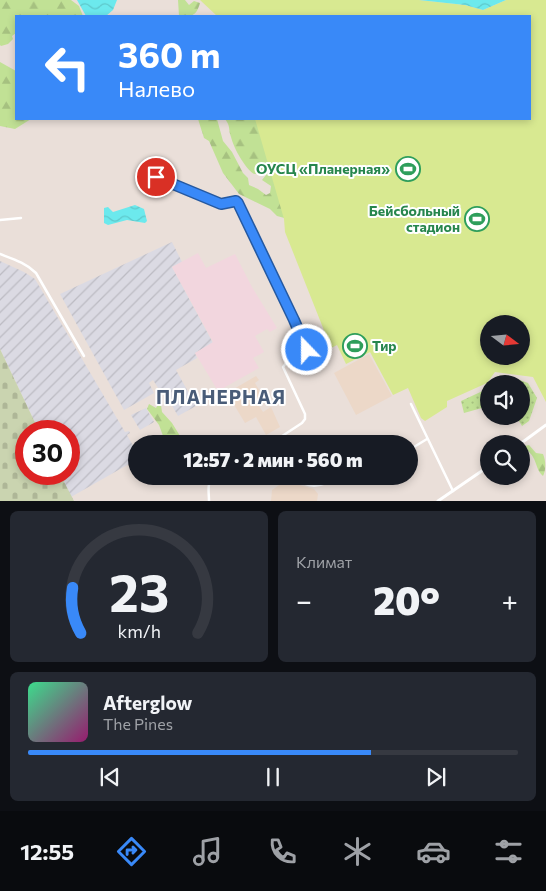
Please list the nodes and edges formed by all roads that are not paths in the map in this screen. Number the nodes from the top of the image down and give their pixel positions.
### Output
1 (139, 172) dead end
2 (21, 218) dead end
3 (0, 220) edge
4 (0, 254) edge
5 (303, 340) junction
6 (301, 345) junction
7 (306, 347) junction
8 (297, 350) junction
9 (303, 354) junction
10 (84, 356) dead end
11 (294, 357) junction
12 (411, 404) dead end
13 (546, 425) edge
14 (284, 435) edge
15 (530, 437) edge
16 (427, 438) junction
17 (418, 444) edge
18 (480, 472) edge
19 (208, 485) edge
20 (309, 485) edge
21 (322, 485) edge
22 (453, 491) junction
23 (209, 501) edge
24 (438, 501) edge

1 - 5 street
2 - 3 street
4 - 10 street
5 - 6 street
5 - 7 street
6 - 7 street
6 - 8 street
7 - 9 street
8 - 9 street
8 - 11 street
9 - 11 street
11 - 14 street
12 - 16 street
13 - 15 main road
16 - 17 street
16 - 22 street
18 - 22 main road
19 - 23 street
20 - 21 street
22 - 24 main road

